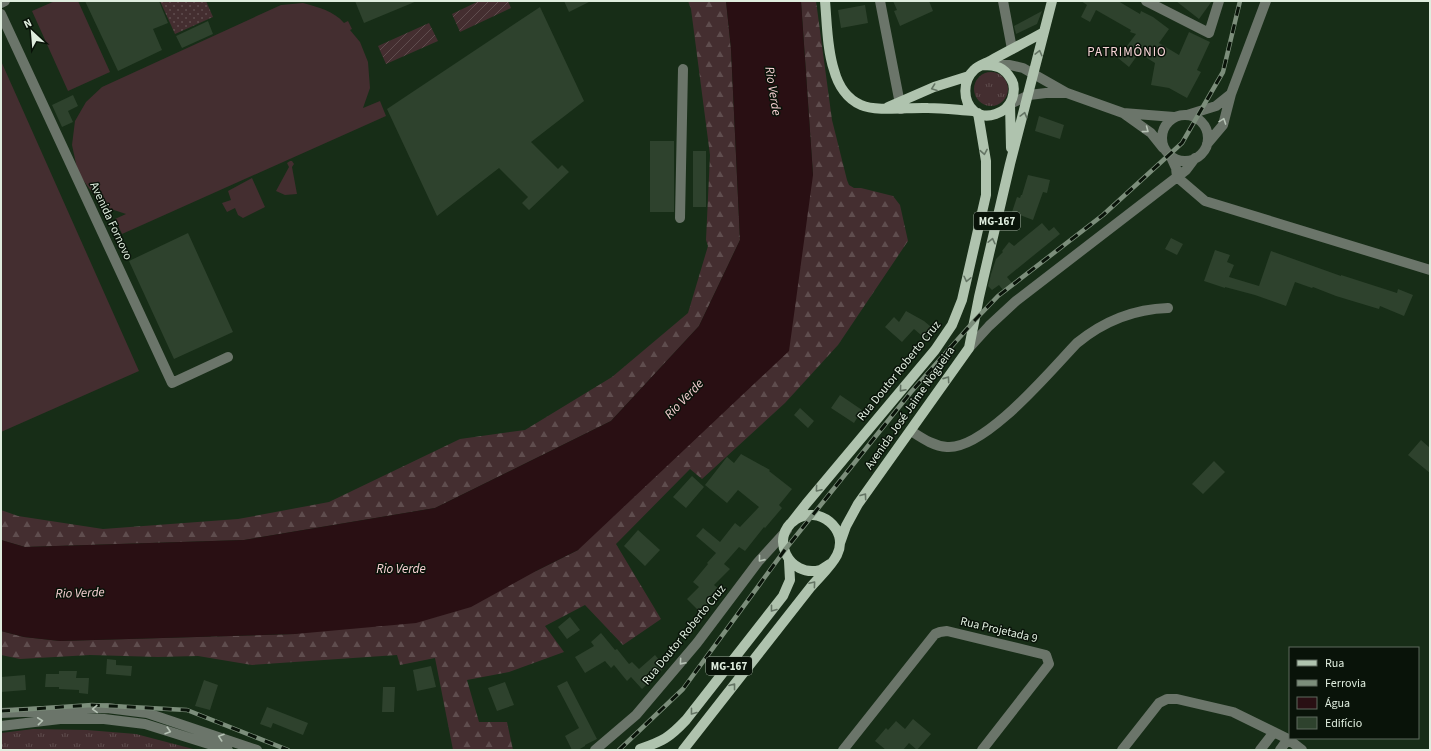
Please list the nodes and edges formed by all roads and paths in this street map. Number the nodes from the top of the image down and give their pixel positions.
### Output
1 (5, 1) edge
2 (825, 1) edge
3 (880, 1) edge
4 (1003, 1) edge
5 (1052, 1) edge
6 (1146, 1) edge
7 (1219, 1) edge
8 (1266, 1) edge
9 (1, 3) edge
10 (1, 14) edge
11 (1044, 32) junction
12 (1012, 49) junction
13 (983, 65) junction
14 (995, 65) junction
15 (683, 69) dead end
16 (1034, 74) junction
17 (969, 76) junction
18 (1067, 93) junction
19 (1231, 94) junction
20 (1029, 95) junction
21 (1010, 104) junction
22 (900, 105) junction
23 (975, 112) junction
24 (1123, 113) junction
25 (1187, 115) junction
26 (1174, 117) junction
27 (1207, 144) junction
28 (1168, 154) junction
29 (1195, 158) junction
30 (1010, 164) junction
31 (1177, 177) junction
32 (680, 218) dead end
33 (1430, 270) edge
34 (1168, 308) dead end
35 (969, 348) junction
36 (228, 357) dead end
37 (911, 431) junction
38 (787, 528) junction
39 (840, 543) junction
40 (789, 561) junction
41 (830, 564) junction
42 (1, 713) edge
43 (1, 726) edge
44 (1274, 732) junction
45 (1288, 739) junction
46 (228, 750) edge
47 (257, 750) edge
48 (595, 750) edge
49 (639, 750) edge
50 (654, 750) edge
51 (683, 750) edge
52 (843, 750) edge
53 (982, 750) edge
54 (1122, 750) edge
55 (1260, 750) edge
56 (1280, 750) edge
57 (1302, 750) edge

1 - 9 street
2 - 22 main road
3 - 22 street
4 - 12 street
5 - 11 main road, Avenida José Jaime Nogueira / MG-167
6 - 7 street
8 - 19 street
10 - 36 street, Avenida Fornovo
11 - 12 main road
16 -> 11 main road, Avenida José Jaime Nogueira / MG-167
12 - 13 main road
13 - 14 main road
13 - 17 main road
14 - 16 street
14 - 21 main road, MG-167
15 - 32 street
16 - 18 street
16 - 20 main road, Avenida José Jaime Nogueira / MG-167
17 -> 22 main road
17 - 23 main road
18 - 20 street
18 - 24 street
19 - 25 street
27 -> 19 street
20 - 21 street
30 -> 20 main road, Avenida José Jaime Nogueira / MG-167
21 - 23 main road
21 - 30 main road, Avenida José Jaime Nogueira / MG-167
22 - 23 main road
23 -> 38 main road, Rua Doutor Roberto Cruz
24 - 26 street
24 -> 28 street
25 - 26 street
25 - 27 street
26 - 28 street
27 - 29 street
28 - 29 street
28 - 31 street
29 - 31 street
35 -> 30 main road, Avenida José Jaime Nogueira / MG-167
31 - 33 street
31 - 35 street
34 - 37 street
37 -> 35 main road, Avenida José Jaime Nogueira / MG-167
39 -> 37 main road, Avenida José Jaime Nogueira / MG-167
38 - 39 main road
38 - 40 main road, MG-167
38 -> 48 street, Rua Doutor Roberto Cruz
39 - 41 main road, Avenida José Jaime Nogueira / MG-167
40 - 41 main road
40 -> 49 main road, MG-167
51 -> 41 main road, Avenida José Jaime Nogueira / MG-167
47 -> 42 street
43 -> 46 street
44 - 45 street
44 - 54 street
44 - 55 street
45 - 56 street
45 - 57 street
49 - 50 main road
52 - 53 street, Rua Projetada 9

